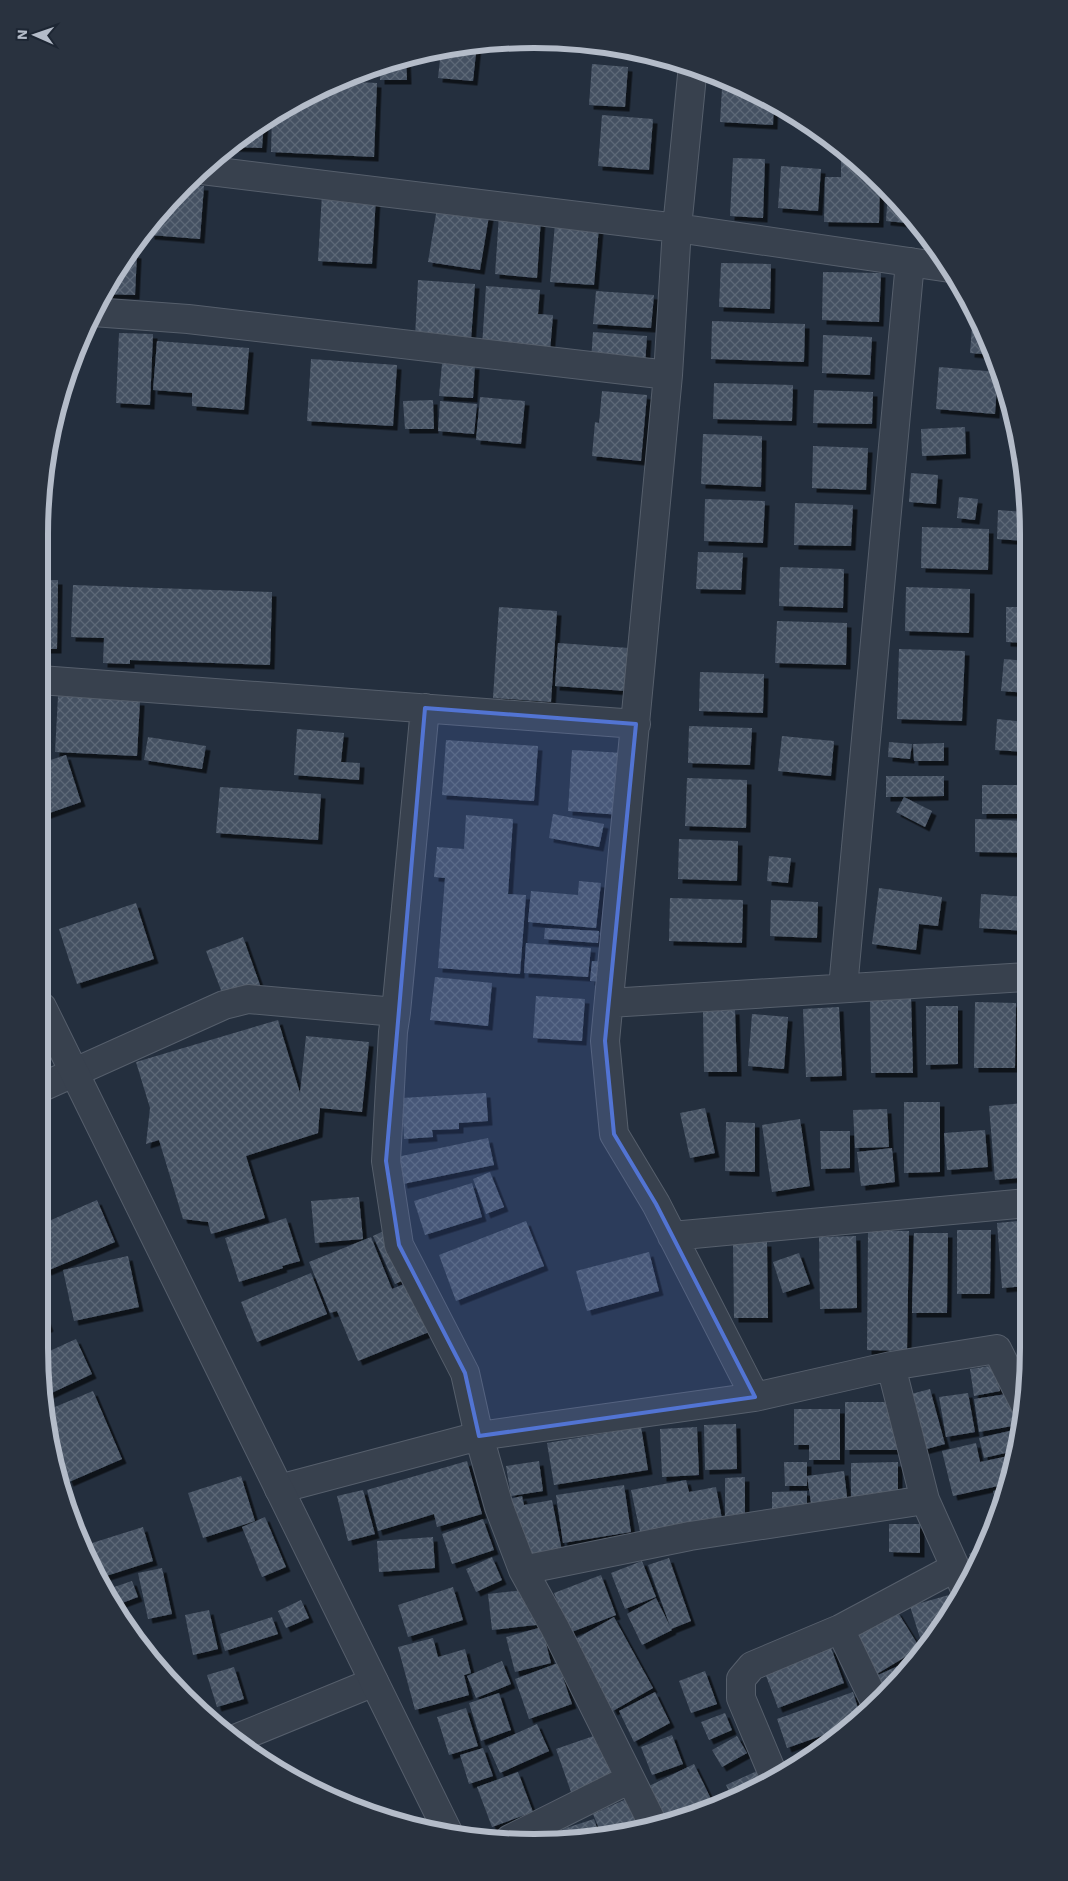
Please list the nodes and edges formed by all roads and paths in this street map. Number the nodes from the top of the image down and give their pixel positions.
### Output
1 (692, 74) edge
2 (210, 171) edge
3 (677, 228) junction
4 (910, 262) junction
5 (941, 267) edge
6 (101, 313) edge
7 (668, 375) junction
8 (48, 681) edge
9 (425, 708) junction
10 (636, 724) junction
11 (1020, 977) edge
12 (843, 988) junction
13 (609, 1003) junction
14 (396, 1012) junction
15 (48, 1020) edge
16 (74, 1074) junction
17 (48, 1085) edge
18 (1020, 1204) edge
19 (672, 1236) junction
20 (891, 1366) junction
21 (1018, 1391) edge
22 (755, 1398) junction
23 (479, 1436) junction
24 (278, 1489) junction
25 (925, 1500) junction
26 (523, 1570) junction
27 (960, 1579) edge
28 (840, 1629) junction
29 (374, 1682) junction
30 (872, 1696) edge
31 (243, 1737) edge
32 (772, 1771) edge
33 (630, 1779) junction
34 (650, 1819) edge
35 (445, 1825) edge
36 (522, 1833) edge

1 - 3 street
2 - 3 street
3 - 4 street
3 - 7 street
4 - 5 street
4 - 12 street
6 - 7 street
7 - 10 street
8 - 9 street
9 - 10 street
9 - 14 street
10 - 13 street
11 - 12 street
12 - 13 street
13 - 19 street
14 - 16 street
14 - 23 street
15 - 16 street
16 - 17 street
16 - 24 street
18 - 19 street
19 - 22 street
20 - 21 street
20 - 22 street
20 - 25 street
22 - 23 street
23 - 24 street
23 - 26 street
24 - 29 street
25 - 26 street
25 - 27 street
26 - 33 street
27 - 28 street
28 - 30 street
28 - 32 street
29 - 31 street
29 - 35 street
33 - 34 street
33 - 36 street

